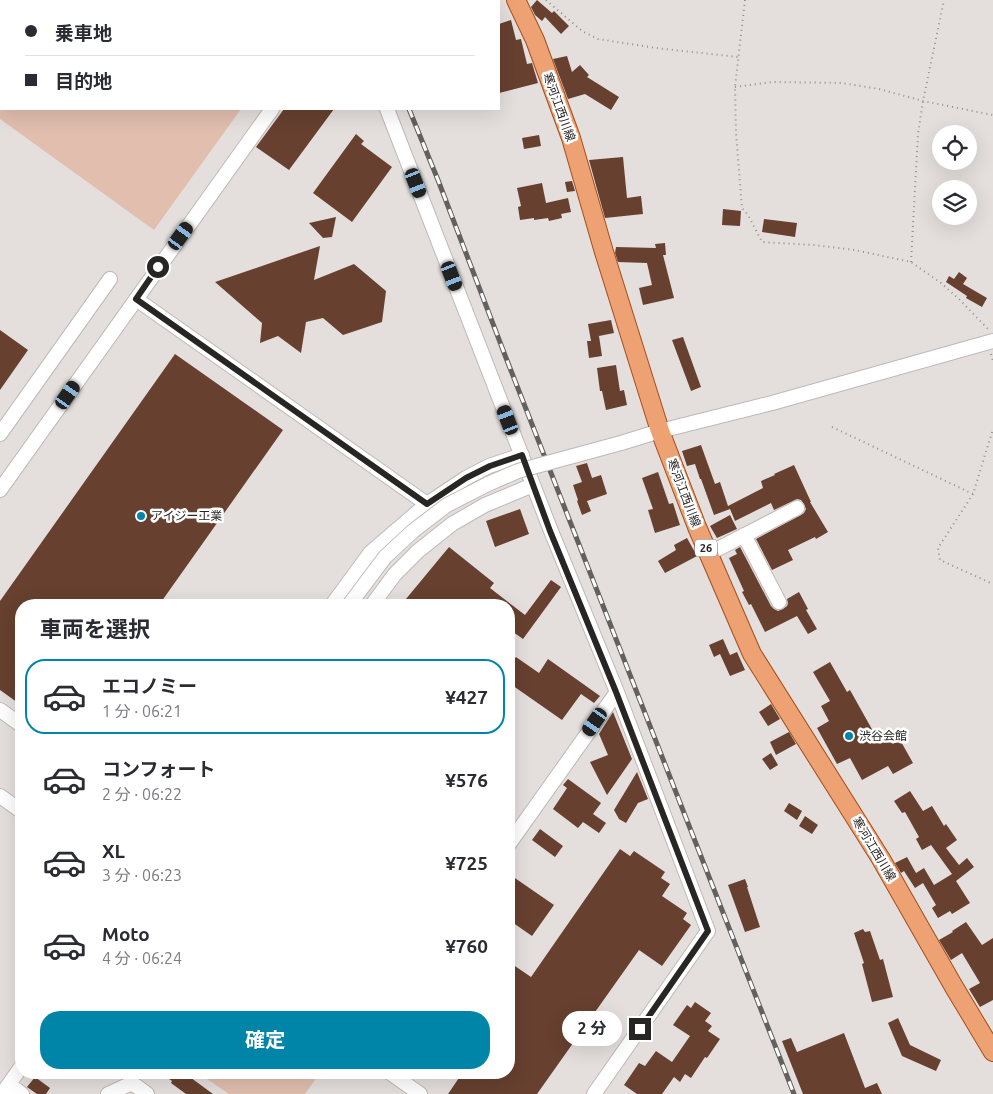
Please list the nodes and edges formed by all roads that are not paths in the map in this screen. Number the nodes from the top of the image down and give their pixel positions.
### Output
1 (516, 0) edge
2 (271, 110) edge
3 (387, 110) edge
4 (110, 279) dead end
5 (136, 299) junction
6 (993, 341) edge
7 (660, 431) junction
8 (0, 434) edge
9 (522, 455) junction
10 (533, 485) junction
11 (0, 490) edge
12 (427, 504) junction
13 (797, 508) dead end
14 (744, 535) junction
15 (708, 554) junction
16 (336, 599) edge
17 (354, 599) edge
18 (376, 599) edge
19 (778, 602) dead end
20 (616, 692) junction
21 (0, 710) edge
22 (15, 721) edge
23 (0, 796) edge
24 (15, 807) edge
25 (515, 835) edge
26 (992, 1050) edge
27 (15, 1076) edge
28 (399, 1079) edge
29 (6, 1089) edge
30 (22, 1094) edge
31 (108, 1094) edge
32 (147, 1094) edge
33 (420, 1094) edge
34 (594, 1094) edge

1 - 7 main road, 寒河江西川線 / 26
2 - 5 street
3 - 9 street
4 - 8 street
5 - 11 street
5 - 12 street
6 - 7 street
7 - 15 main road, 寒河江西川線 / 26
7 - 17 street, bridge
9 - 10 street
9 - 12 street
10 - 18 street
10 - 20 street
12 - 16 street
13 - 14 street
14 - 15 street
14 - 19 street
15 - 26 main road, 寒河江西川線 / 26
20 - 25 street
20 - 34 street
21 - 22 street
23 - 24 street
27 - 29 street
28 - 33 street
29 - 30 street
31 - 32 street

